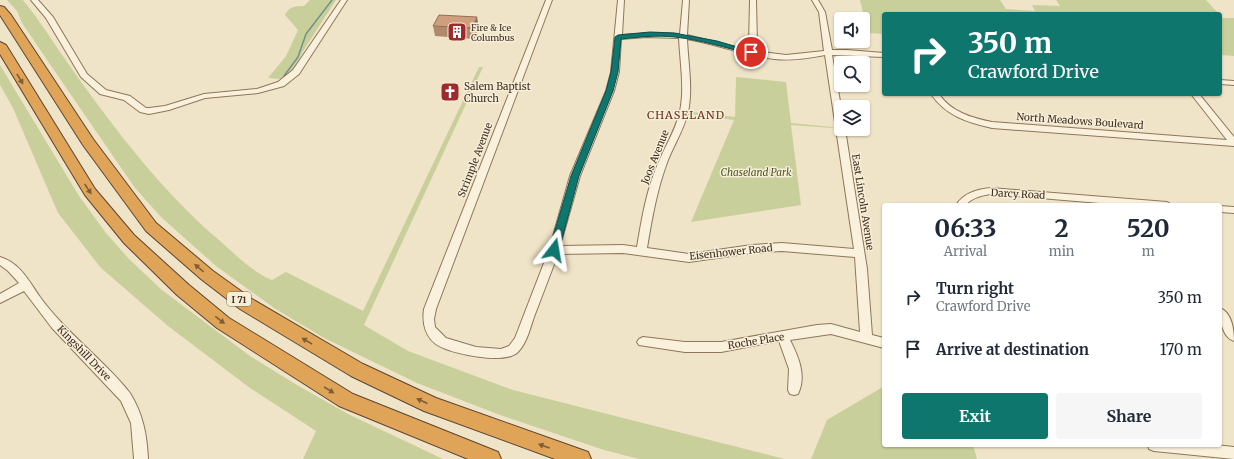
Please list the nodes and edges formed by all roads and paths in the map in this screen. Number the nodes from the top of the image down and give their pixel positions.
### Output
1 (34, 0) edge
2 (344, 0) edge
3 (549, 0) edge
4 (621, 0) edge
5 (686, 0) edge
6 (753, 0) edge
7 (815, 0) edge
8 (0, 9) edge
9 (683, 36) junction
10 (618, 37) junction
11 (0, 45) edge
12 (751, 52) junction
13 (829, 53) junction
14 (882, 55) edge
15 (1222, 82) edge
16 (1234, 83) edge
17 (937, 96) edge
18 (1197, 96) edge
19 (1234, 143) edge
20 (963, 202) edge
21 (1142, 203) edge
22 (1222, 209) edge
23 (1234, 210) edge
24 (554, 250) junction
25 (642, 251) junction
26 (860, 253) junction
27 (0, 261) edge
28 (25, 285) junction
29 (0, 299) edge
30 (1222, 316) edge
31 (783, 336) junction
32 (1234, 336) edge
33 (866, 338) junction
34 (643, 342) dead end
35 (882, 342) edge
36 (794, 390) dead end
37 (1177, 447) edge
38 (1234, 453) edge
39 (141, 459) edge
40 (491, 459) edge
41 (580, 459) edge

1 - 2 street
3 - 24 street, Strimple Avenue
4 - 10 street
5 - 9 street, Joos Avenue
6 - 12 street
7 - 13 street, East Lincoln Avenue
41 -> 8 highway, I 71
9 - 10 street
9 - 12 street
9 - 25 street, Joos Avenue
10 - 24 street
11 -> 40 highway
12 - 13 street
13 - 14 street
13 - 26 street, East Lincoln Avenue
15 - 16 street
17 - 19 street, North Meadows Boulevard
18 - 19 street
20 - 21 street, Darcy Road
22 - 23 street
24 - 25 street, Eisenhower Road
25 - 26 street, Eisenhower Road
26 - 33 street, East Lincoln Avenue
27 - 28 street, Kingshill Drive
28 - 29 street
28 - 39 street, Kingshill Drive
30 - 32 street
31 - 33 street, Roche Place
31 - 34 street, Roche Place
31 - 36 street
33 - 35 street, Roche Place
37 - 38 street

